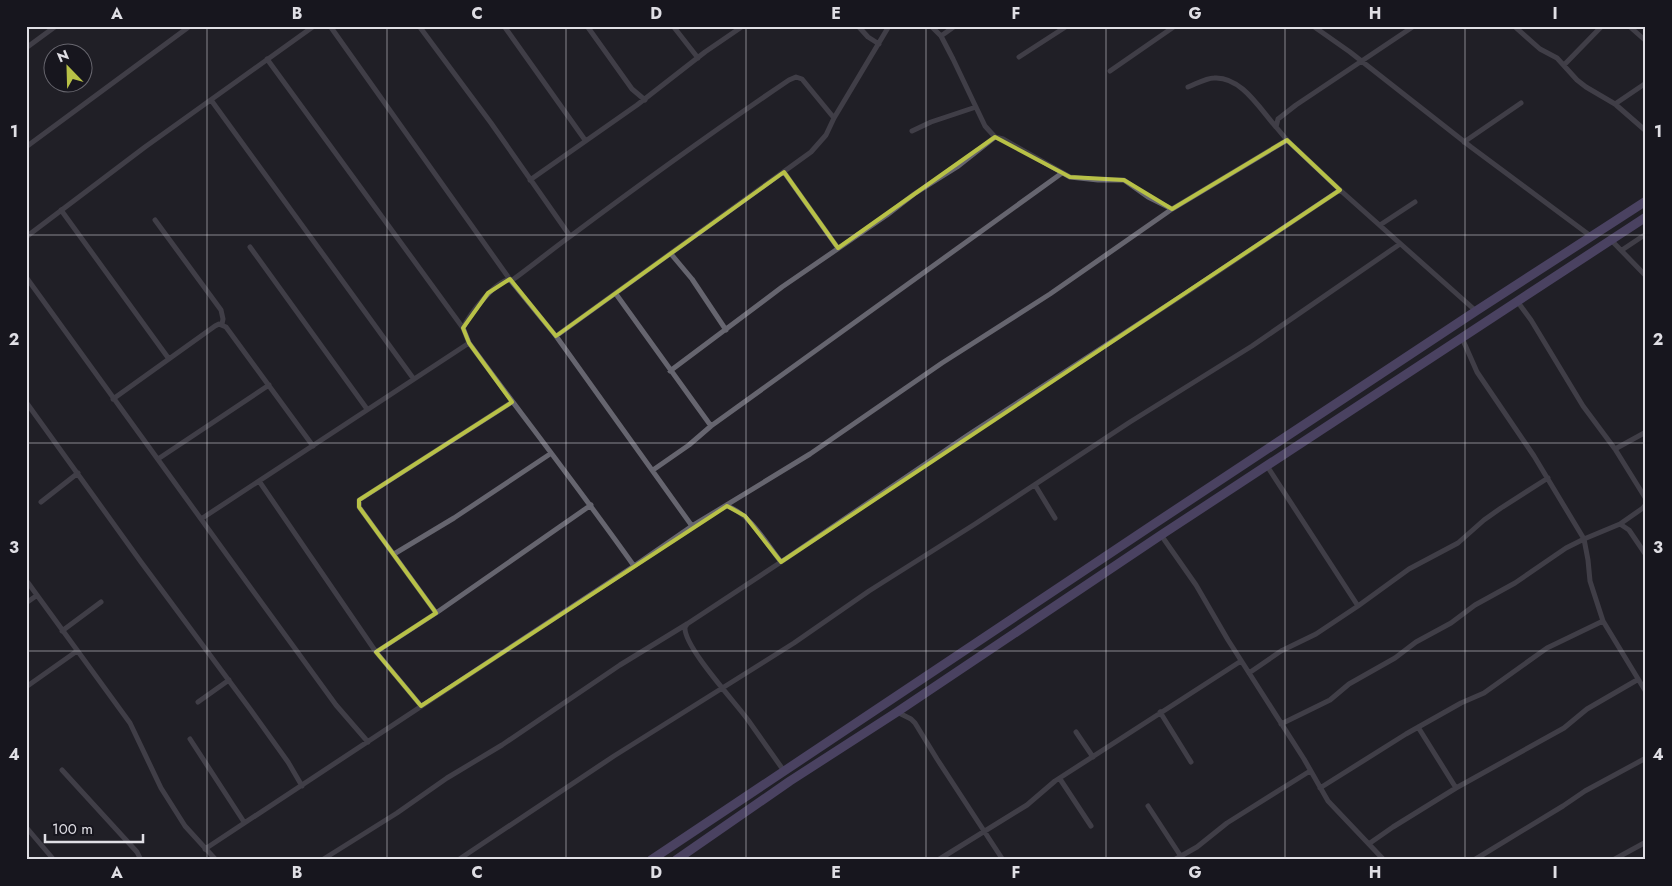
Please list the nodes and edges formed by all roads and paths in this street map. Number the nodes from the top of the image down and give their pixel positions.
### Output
1 (56, 26) edge
2 (190, 26) edge
3 (314, 26) edge
4 (330, 26) edge
5 (419, 26) edge
6 (504, 26) edge
7 (587, 26) edge
8 (673, 26) edge
9 (743, 26) edge
10 (858, 26) edge
11 (889, 26) edge
12 (932, 26) edge
13 (955, 26) edge
14 (1067, 26) edge
15 (1175, 26) edge
16 (1313, 26) edge
17 (1414, 26) edge
18 (1514, 26) edge
19 (1602, 26) edge
20 (1629, 26) edge
21 (941, 36) junction
22 (1646, 41) edge
23 (879, 44) junction
24 (26, 48) edge
25 (1019, 57) dead end
26 (698, 58) junction
27 (268, 60) junction
28 (1362, 62) junction
29 (1564, 65) junction
30 (1110, 72) dead end
31 (1646, 83) edge
32 (1188, 87) dead end
33 (211, 100) junction
34 (645, 100) junction
35 (1521, 103) dead end
36 (1616, 104) junction
37 (976, 107) junction
38 (834, 118) junction
39 (1276, 127) junction
40 (912, 131) dead end
41 (1646, 131) edge
42 (995, 137) junction
43 (585, 140) junction
44 (1287, 140) junction
45 (1464, 142) junction
46 (26, 147) edge
47 (784, 172) junction
48 (1062, 173) junction
49 (530, 180) junction
50 (1340, 190) junction
51 (1646, 201) edge
52 (1415, 202) dead end
53 (1172, 209) junction
54 (61, 210) junction
55 (1646, 217) edge
56 (156, 220) dead end
57 (1380, 226) junction
58 (1646, 234) edge
59 (570, 236) junction
60 (26, 237) edge
61 (1592, 237) junction
62 (1611, 240) junction
63 (1400, 244) junction
64 (250, 246) dead end
65 (838, 248) junction
66 (1622, 250) junction
67 (671, 254) junction
68 (1646, 276) edge
69 (26, 277) edge
70 (1525, 280) junction
71 (511, 281) junction
72 (1532, 292) junction
73 (616, 294) junction
74 (1517, 301) junction
75 (1476, 311) junction
76 (222, 324) junction
77 (463, 328) junction
78 (726, 330) junction
79 (556, 336) junction
80 (1462, 338) junction
81 (469, 343) junction
82 (169, 359) junction
83 (670, 371) junction
84 (413, 378) junction
85 (269, 385) junction
86 (113, 399) junction
87 (26, 402) edge
88 (512, 402) junction
89 (366, 409) junction
90 (711, 426) junction
91 (1646, 432) edge
92 (313, 446) junction
93 (1614, 448) junction
94 (550, 454) junction
95 (158, 459) junction
96 (1267, 466) junction
97 (653, 470) junction
98 (78, 473) junction
99 (1548, 478) junction
100 (258, 481) junction
101 (1035, 485) junction
102 (1646, 498) edge
103 (41, 502) dead end
104 (1646, 504) edge
105 (591, 506) junction
106 (727, 506) junction
107 (1055, 518) dead end
108 (201, 519) junction
109 (1620, 524) junction
110 (692, 526) junction
111 (1161, 535) junction
112 (1584, 539) junction
113 (394, 554) junction
114 (1646, 555) edge
115 (781, 562) junction
116 (634, 566) junction
117 (26, 580) edge
118 (36, 596) junction
119 (101, 602) dead end
120 (26, 603) edge
121 (1358, 606) junction
122 (436, 612) junction
123 (1604, 621) junction
124 (683, 629) junction
125 (62, 631) junction
126 (967, 649) junction
127 (77, 651) junction
128 (376, 652) junction
129 (974, 660) junction
130 (1241, 661) junction
131 (1249, 673) junction
132 (230, 680) junction
133 (1638, 680) junction
134 (26, 687) edge
135 (724, 688) junction
136 (1646, 692) edge
137 (198, 702) dead end
138 (421, 706) junction
139 (897, 712) junction
140 (1160, 712) junction
141 (1281, 724) junction
142 (1418, 726) junction
143 (1076, 732) dead end
144 (190, 739) dead end
145 (368, 742) junction
146 (1093, 757) junction
147 (1646, 758) edge
148 (1191, 762) dead end
149 (62, 770) dead end
150 (784, 771) junction
151 (1310, 771) junction
152 (1060, 778) junction
153 (302, 786) junction
154 (1320, 788) junction
155 (1456, 788) junction
156 (1148, 806) dead end
157 (244, 822) junction
158 (1091, 826) dead end
159 (26, 827) edge
160 (985, 830) junction
161 (1646, 842) edge
162 (1370, 843) junction
163 (206, 849) junction
164 (1180, 855) junction
165 (54, 860) edge
166 (140, 860) edge
167 (216, 860) edge
168 (322, 860) edge
169 (458, 860) edge
170 (651, 860) edge
171 (676, 860) edge
172 (938, 860) edge
173 (1003, 860) edge
174 (1174, 860) edge
175 (1384, 860) edge
176 (1474, 860) edge
177 (1613, 860) edge

1 - 24 street
2 - 46 street
3 - 27 street
4 - 71 street
5 - 49 street
6 - 43 street
7 - 34 street
8 - 26 street
9 - 26 street
10 - 23 street
11 - 23 street
12 - 21 street
13 - 21 street
14 - 25 street
15 - 30 street
16 - 28 street
17 - 28 street
18 - 29 street
19 - 29 street
20 - 22 street
21 - 37 street
23 - 38 street
26 - 34 street
27 - 33 street
27 - 77 street
28 - 39 street
28 - 45 street
29 - 36 street
31 - 36 street
32 - 39 street
33 - 54 street
33 - 84 street
34 - 43 street
35 - 45 street
36 - 41 street
37 - 40 street
37 - 42 street
38 - 47 street
38 - 59 street
39 - 44 street
42 - 48 street
42 - 65 street
43 - 49 street
44 - 50 street
44 - 53 street
45 - 61 street
47 - 65 street
47 - 67 street
48 - 53 street
48 - 90 street
49 - 59 street
50 - 57 street
50 - 115 street
51 - 61 main road
52 - 57 street
53 - 106 street
54 - 60 street
54 - 82 street
55 - 62 main road
56 - 76 street
57 - 63 street
58 - 66 street
59 - 71 street
61 - 70 main road
62 - 66 street
62 - 72 main road
63 - 75 street
63 - 101 street
64 - 89 street
65 - 78 street
66 - 68 street
67 - 73 street
67 - 78 street
69 - 86 street
70 - 72 main road
70 - 75 main road
71 - 77 street
71 - 79 street
72 - 74 main road
73 - 79 street
73 - 83 street
74 - 80 main road
74 - 93 street
75 - 126 main road
76 - 82 street
76 - 85 street
77 - 81 street
78 - 83 street
79 - 97 street
80 - 96 main road
80 - 99 street
81 - 84 street
81 - 88 street
82 - 86 street
83 - 90 street
84 - 89 street
85 - 92 street
85 - 95 street
86 - 95 street
87 - 98 street
88 - 94 street
88 - 113 street
89 - 92 street
90 - 97 street
91 - 93 street
92 - 100 street
93 - 102 street
94 - 105 street
94 - 113 street
95 - 108 street
96 - 111 main road
96 - 121 street
97 - 110 street
98 - 103 street
98 - 132 street
99 - 112 street
99 - 121 street
100 - 108 street
100 - 128 street
101 - 107 street
101 - 135 street
104 - 109 street
105 - 116 street
105 - 122 street
106 - 110 street
106 - 115 street
108 - 145 street
109 - 112 street
109 - 114 street
110 - 116 street
111 - 129 main road
111 - 130 street
112 - 123 street
112 - 141 street
113 - 122 street
115 - 124 street
116 - 138 street
117 - 118 street
118 - 120 street
118 - 125 street
119 - 125 street
121 - 131 street
122 - 128 street
123 - 133 street
123 - 142 street
124 - 135 street
124 - 168 street
125 - 127 street
126 - 129 main road
126 - 150 main road
127 - 134 street
127 - 163 street
128 - 138 street
129 - 139 main road
130 - 131 street
130 - 140 street
131 - 141 street
132 - 137 street
132 - 153 street
133 - 136 street
133 - 155 street
135 - 150 street
135 - 169 street
138 - 145 street
139 - 160 street
139 - 171 main road
140 - 146 street
140 - 148 street
141 - 151 street
142 - 154 street
142 - 155 street
143 - 146 street
144 - 157 street
145 - 153 street
146 - 152 street
147 - 176 street
149 - 166 street
150 - 170 main road
151 - 154 street
151 - 164 street
152 - 158 street
152 - 160 street
153 - 157 street
154 - 162 street
155 - 162 street
156 - 164 street
157 - 163 street
159 - 165 street
160 - 172 street
160 - 173 street
161 - 177 street
162 - 175 street
163 - 167 street
164 - 174 street

